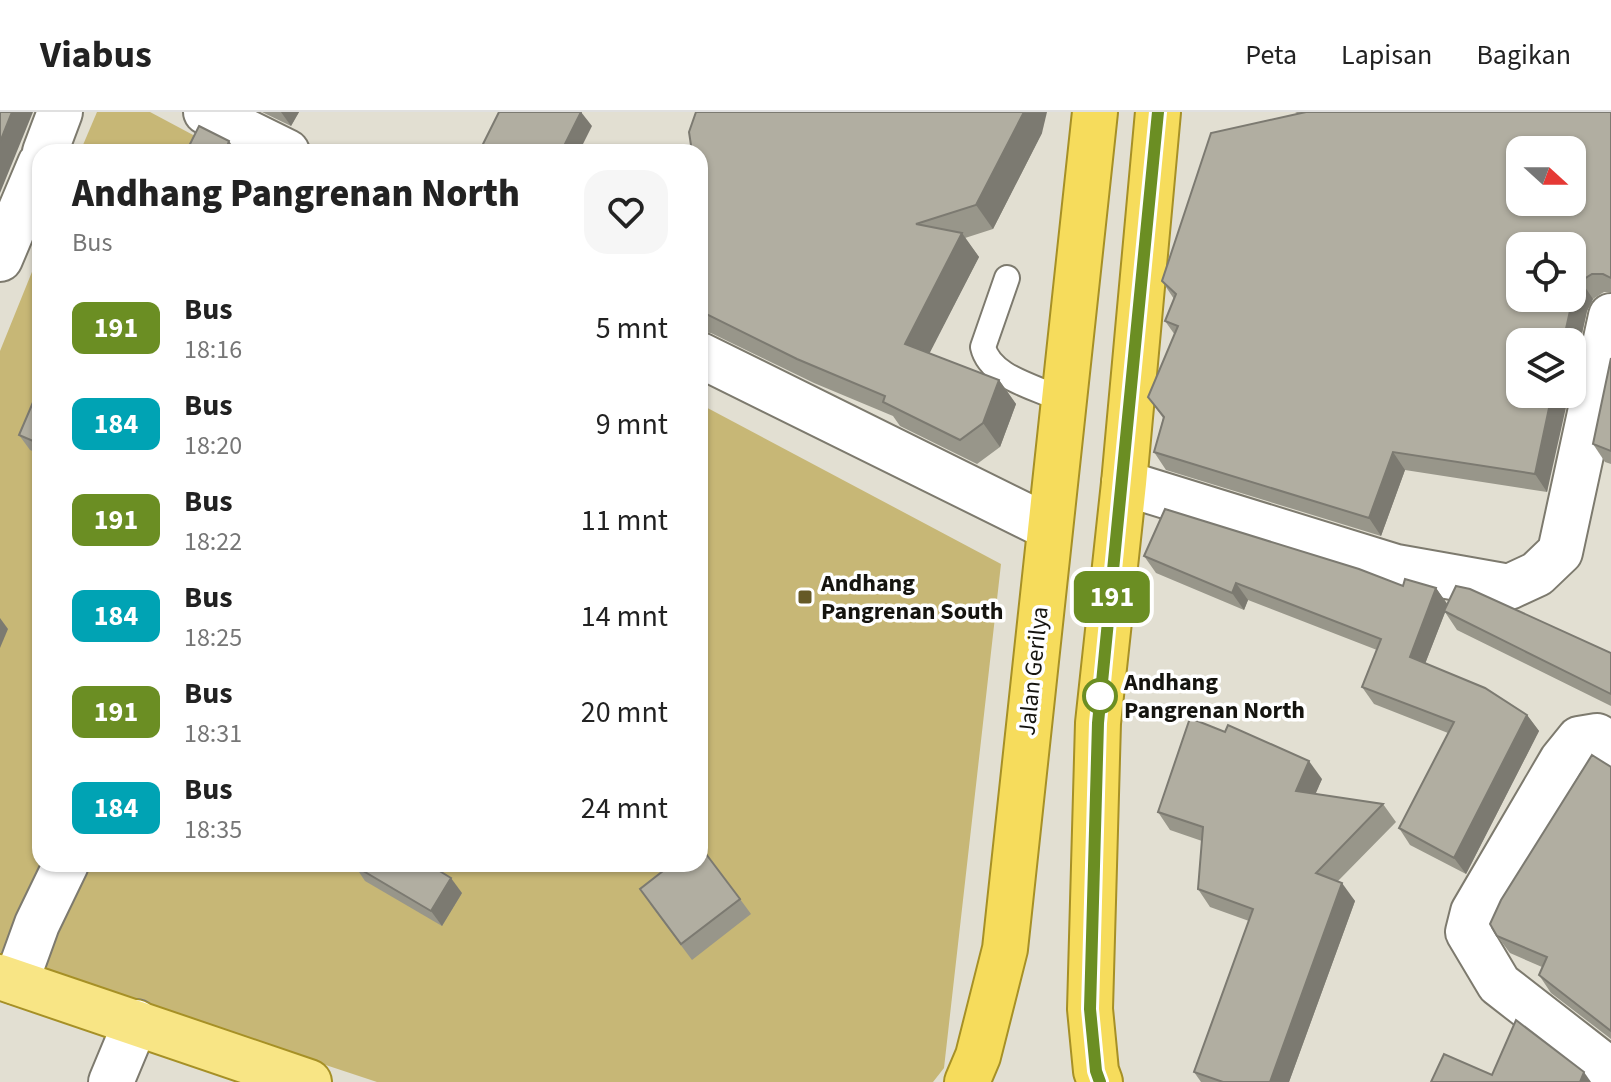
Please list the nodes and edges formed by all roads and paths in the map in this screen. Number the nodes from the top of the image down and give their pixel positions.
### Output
1 (60, 112) edge
2 (206, 112) edge
3 (1095, 112) edge
4 (1158, 112) edge
5 (48, 144) edge
6 (271, 144) edge
7 (1091, 154) junction
8 (1153, 161) junction
9 (32, 183) edge
10 (0, 259) edge
11 (1007, 278) dead end
12 (1611, 316) edge
13 (708, 359) edge
14 (1062, 400) junction
15 (1124, 483) junction
16 (1048, 527) junction
17 (1611, 745) edge
18 (62, 872) edge
19 (8, 980) edge
20 (136, 1022) junction
21 (1611, 1071) edge
22 (111, 1082) edge
23 (309, 1082) edge
24 (967, 1082) edge
25 (1100, 1082) edge

1 - 5 street
2 - 6 street
3 - 7 highway, Jalan Gerilya
4 - 8 highway
7 - 8 highway
7 - 14 highway, Jalan Gerilya
8 - 15 highway
9 - 10 street
11 - 14 lane
12 - 15 street
13 - 16 street
14 - 16 highway, Jalan Gerilya
15 - 25 highway
16 - 24 highway, Jalan Gerilya
17 - 21 street
18 - 19 street
19 - 20 main road
20 - 22 street
20 - 23 main road

